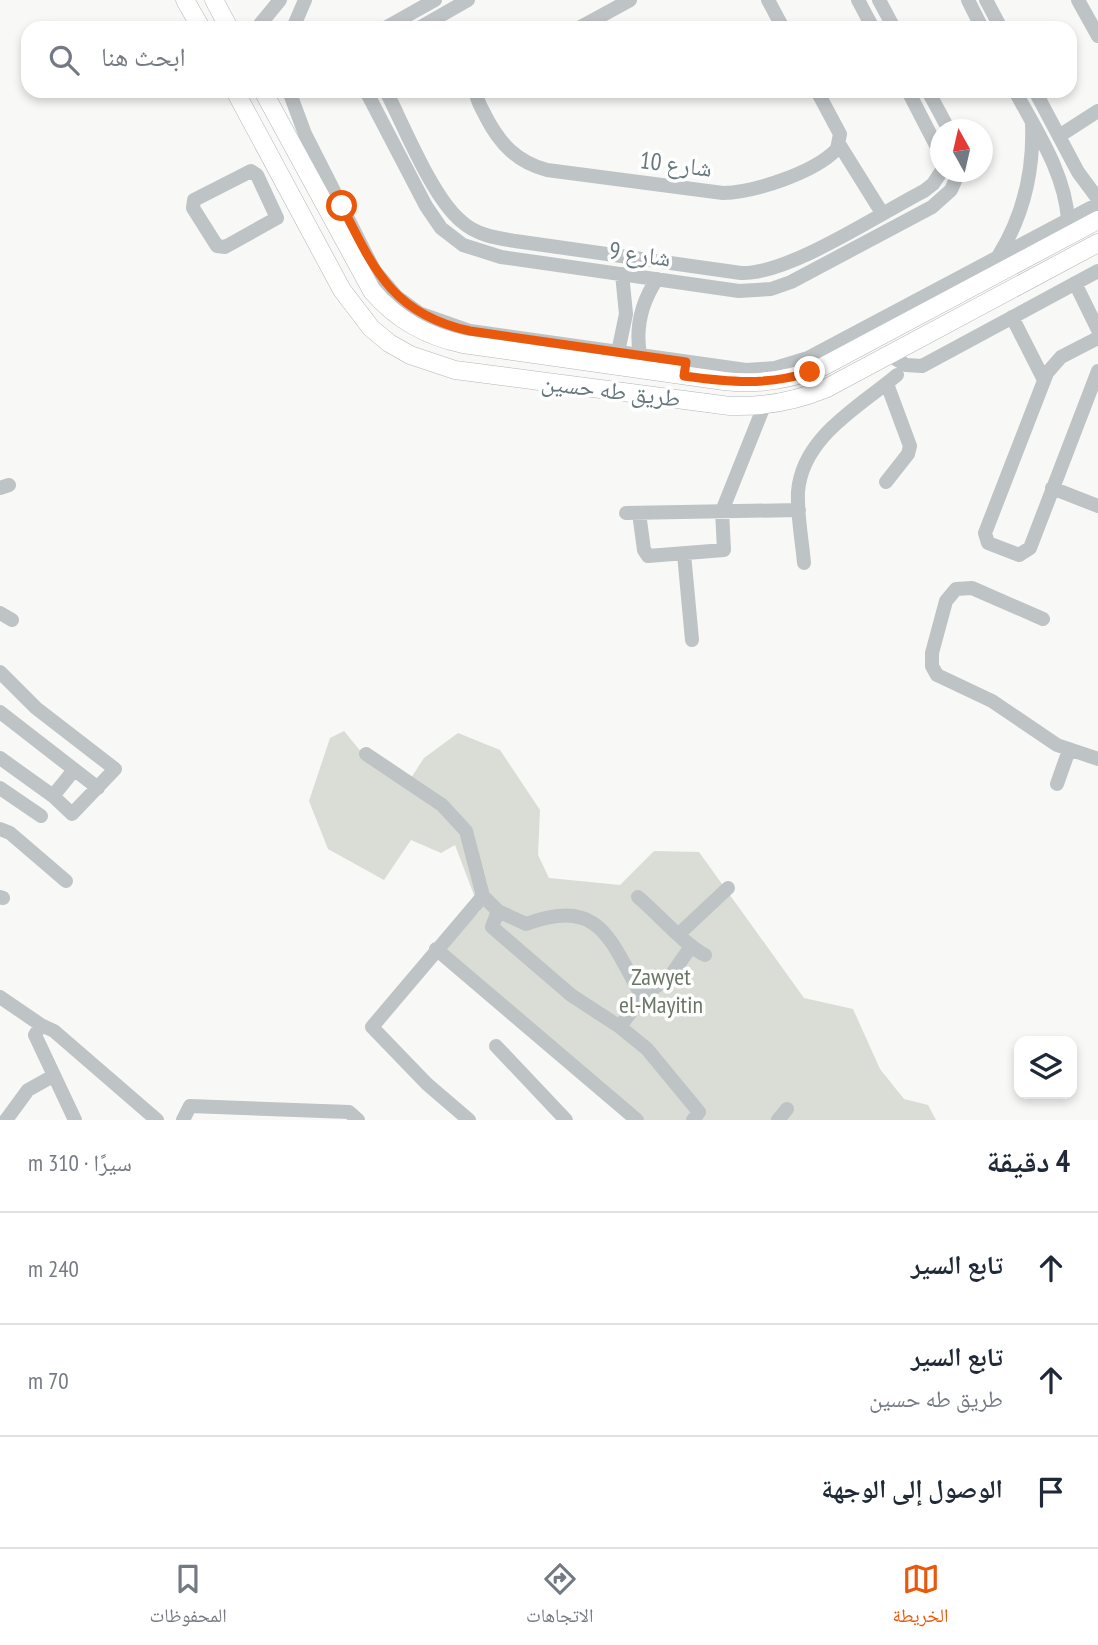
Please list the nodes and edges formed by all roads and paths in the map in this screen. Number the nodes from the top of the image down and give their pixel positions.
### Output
1 (185, 0) edge
2 (214, 0) edge
3 (280, 0) edge
4 (304, 0) edge
5 (435, 0) edge
6 (468, 0) edge
7 (630, 0) edge
8 (768, 0) edge
9 (858, 0) edge
10 (968, 0) edge
11 (986, 0) edge
12 (1078, 0) edge
13 (881, 1) edge
14 (197, 21) edge
15 (225, 21) edge
16 (263, 21) edge
17 (296, 21) edge
18 (398, 21) edge
19 (442, 21) edge
20 (592, 21) edge
21 (779, 21) edge
22 (869, 21) edge
23 (891, 21) edge
24 (978, 21) edge
25 (997, 21) edge
26 (1097, 31) edge
27 (239, 98) edge
28 (267, 98) edge
29 (292, 98) edge
30 (370, 98) edge
31 (390, 98) edge
32 (478, 98) edge
33 (821, 98) edge
34 (912, 98) edge
35 (929, 98) edge
36 (932, 98) edge
37 (1019, 98) edge
38 (1039, 98) edge
39 (918, 110) junction
40 (1098, 111) edge
41 (943, 119) edge
42 (1032, 123) junction
43 (930, 133) edge
44 (1059, 136) junction
45 (839, 144) junction
46 (1070, 157) junction
47 (299, 159) junction
48 (1054, 165) junction
49 (278, 171) junction
50 (934, 182) edge
51 (955, 182) edge
52 (1098, 202) edge
53 (297, 208) junction
54 (882, 213) junction
55 (277, 218) junction
56 (1068, 220) junction
57 (1098, 220) edge
58 (1098, 243) edge
59 (818, 247) junction
60 (572, 249) junction
61 (827, 263) junction
62 (1001, 263) junction
63 (570, 267) junction
64 (1098, 271) edge
65 (622, 274) junction
66 (657, 279) junction
67 (1075, 283) junction
68 (1012, 317) junction
69 (1098, 330) edge
70 (1098, 338) edge
71 (639, 355) junction
72 (889, 355) junction
73 (612, 356) junction
74 (685, 369) junction
75 (1098, 371) edge
76 (1044, 380) junction
77 (764, 406) junction
78 (886, 482) dead end
79 (1052, 488) junction
80 (1098, 506) edge
81 (799, 510) junction
82 (722, 511) junction
83 (684, 554) junction
84 (804, 563) dead end
85 (1043, 620) dead end
86 (692, 640) dead end
87 (0, 672) edge
88 (0, 712) edge
89 (1069, 750) junction
90 (366, 754) dead end
91 (0, 758) edge
92 (1098, 759) edge
93 (74, 769) junction
94 (1057, 785) dead end
95 (0, 788) edge
96 (98, 788) junction
97 (53, 796) junction
98 (41, 816) dead end
99 (0, 829) edge
100 (66, 881) dead end
101 (728, 888) dead end
102 (483, 896) junction
103 (638, 897) dead end
104 (498, 911) junction
105 (680, 933) junction
106 (690, 948) junction
107 (436, 949) junction
108 (705, 956) dead end
109 (642, 996) junction
110 (0, 998) edge
111 (41, 1026) junction
112 (620, 1027) junction
113 (496, 1046) dead end
114 (53, 1076) junction
115 (6, 1120) edge
116 (75, 1120) edge
117 (157, 1120) edge
118 (183, 1120) edge
119 (358, 1120) edge
120 (469, 1120) edge
121 (566, 1120) edge
122 (637, 1120) edge
123 (693, 1120) edge

1 - 14 main road
2 - 15 main road
3 - 16 street
4 - 17 street
5 - 18 street
6 - 19 street
7 - 20 street
8 - 21 street
9 - 22 street
10 - 24 street
11 - 25 street
12 - 26 street
13 - 23 street
27 - 49 main road, طريق طه حسين
28 - 47 main road, طريق طه حسين
29 - 73 street
30 - 63 street, شارع 9
31 - 60 street, شارع 9
32 - 45 street, شارع 10
33 - 45 street
34 - 39 street
35 - 39 street
36 - 41 street
37 - 42 street
38 - 44 street
39 - 43 street
40 - 44 street
42 - 48 street
42 - 62 street
44 - 46 street
45 - 54 street
46 - 48 street
46 - 52 street
47 - 49 main road
47 - 73 main road, طريق طه حسين
48 - 56 street
49 - 53 main road, طريق طه حسين
50 - 54 street, شارع 9
51 - 61 street, شارع 9
52 - 56 street
53 - 55 street
53 - 77 main road, طريق طه حسين
54 - 59 street, شارع 9
55 - 55 street
56 - 62 street
57 - 62 main road, طريق طه حسين
58 - 72 main road, طريق طه حسين
59 - 60 street, شارع 9
59 - 61 street
60 - 63 street
61 - 66 street, شارع 9
62 - 74 main road, طريق طه حسين
63 - 65 street, شارع 9
64 - 67 street
65 - 66 street, شارع 9
65 - 73 street
66 - 71 street
67 - 68 street
67 - 69 street
68 - 72 street
68 - 76 street
70 - 76 street
71 - 73 street
71 - 74 street
72 - 77 main road, طريق طه حسين
73 - 74 main road, طريق طه حسين
75 - 79 street
76 - 79 street
77 - 82 street
78 - 81 street
79 - 80 street
81 - 82 street
81 - 84 street
82 - 83 street
82 - 83 street
83 - 86 street
85 - 89 street
87 - 96 street
88 - 93 street
89 - 92 street
89 - 94 street
90 - 102 street
91 - 97 street
93 - 96 street
93 - 97 street
95 - 98 street
96 - 97 street
99 - 100 street
101 - 105 street
102 - 104 street
102 - 107 street
103 - 105 street
104 - 109 street
104 - 112 street
105 - 106 street
106 - 108 street
106 - 109 street
107 - 120 street
107 - 122 street
109 - 112 street
110 - 111 street
111 - 114 street
111 - 117 street
112 - 123 street
113 - 121 street
114 - 115 street
114 - 116 street
118 - 119 street

